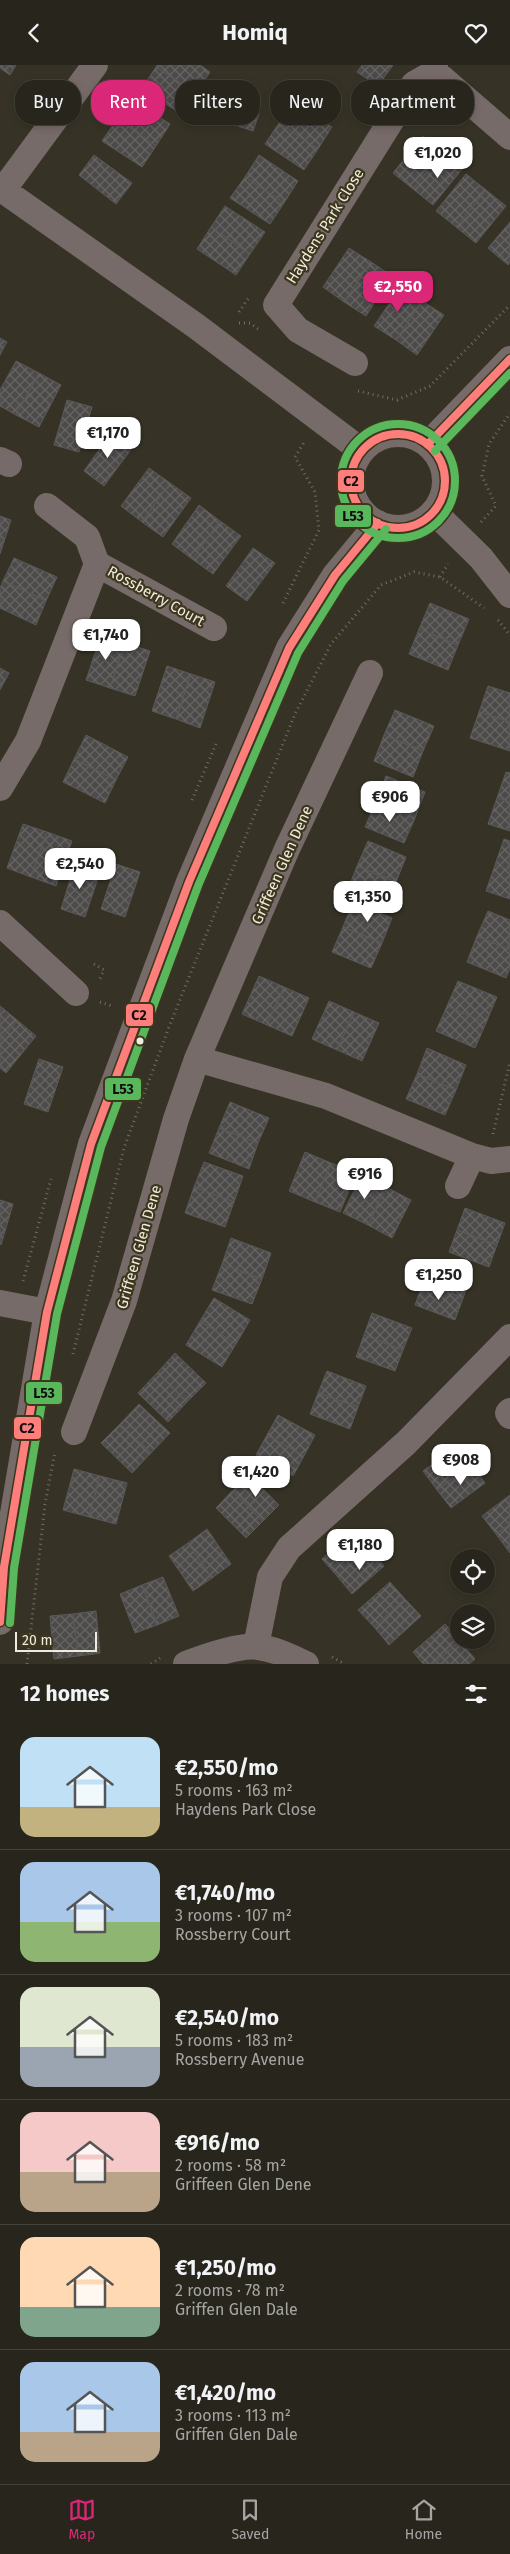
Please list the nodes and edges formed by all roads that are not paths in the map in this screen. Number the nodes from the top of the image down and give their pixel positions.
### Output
1 (95, 65) edge
2 (435, 69) edge
3 (510, 137) edge
4 (2, 189) edge
5 (510, 359) edge
6 (355, 363) dead end
7 (428, 444) junction
8 (362, 451) junction
9 (47, 506) dead end
10 (434, 512) junction
11 (378, 523) junction
12 (97, 564) junction
13 (510, 595) edge
14 (214, 628) dead end
15 (370, 673) dead end
16 (0, 788) edge
17 (0, 923) edge
18 (76, 993) dead end
19 (198, 1059) junction
20 (472, 1156) junction
21 (510, 1159) edge
22 (458, 1186) dead end
23 (0, 1303) edge
24 (47, 1312) junction
25 (510, 1337) edge
26 (510, 1411) edge
27 (510, 1416) edge
28 (74, 1432) dead end
29 (0, 1622) edge
30 (256, 1646) junction
31 (186, 1664) edge
32 (306, 1664) edge

1 - 4 street
2 - 3 street
2 - 6 street, Haydens Park Close
4 - 8 street
5 - 7 street
7 - 8 street
7 - 10 street
8 - 11 street
9 - 12 street, Rossberry Court
10 - 11 street
10 - 13 street
11 - 24 street
12 - 14 street, Rossberry Court
12 - 16 street, Rossberry Court
15 - 19 street, Griffeen Glen Dene
17 - 18 street
19 - 20 street
19 - 28 street, Griffeen Glen Dene
20 - 21 street
20 - 22 street
23 - 24 street
24 - 29 street
25 - 30 street
26 - 27 street
30 - 31 street
30 - 32 street

